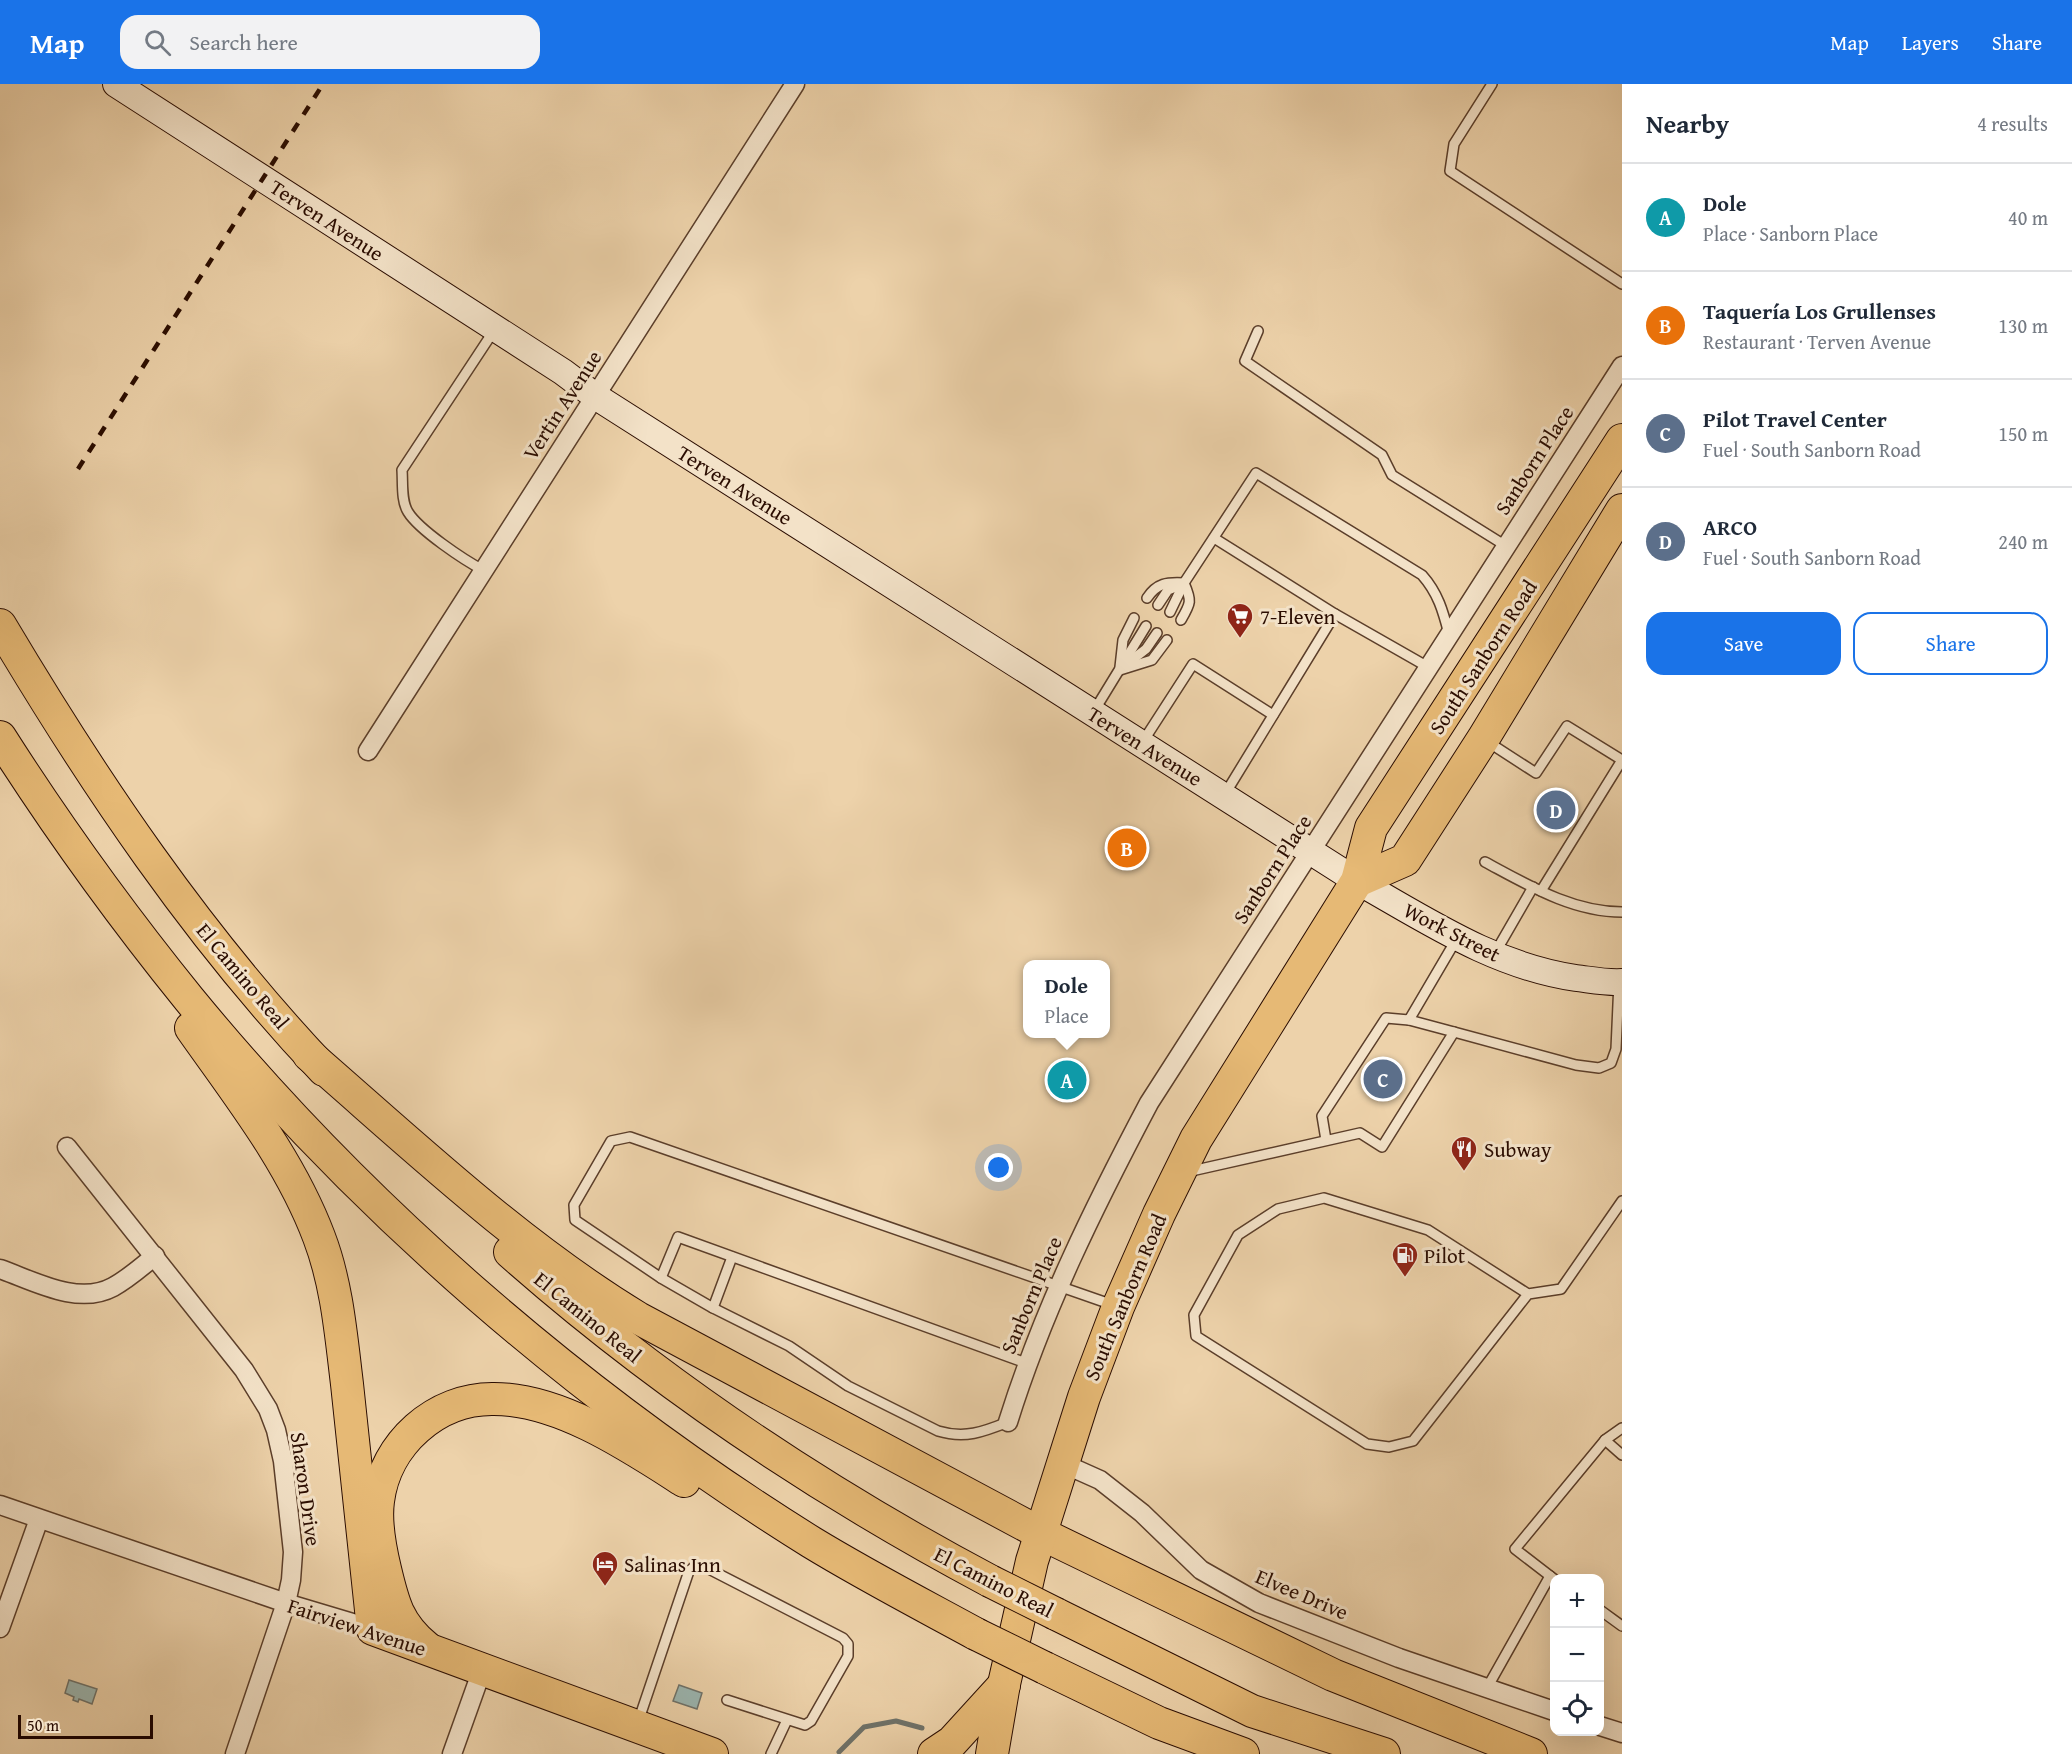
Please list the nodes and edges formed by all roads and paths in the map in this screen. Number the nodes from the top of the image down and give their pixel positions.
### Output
1 (116, 84) edge
2 (795, 84) edge
3 (1492, 84) edge
4 (1622, 284) edge
5 (495, 328) junction
6 (1258, 331) dead end
7 (1622, 366) edge
8 (595, 396) junction
9 (1622, 440) edge
10 (1622, 510) edge
11 (1214, 538) junction
12 (1506, 546) junction
13 (483, 570) junction
14 (1184, 583) junction
15 (1147, 597) dead end
16 (1158, 605) dead end
17 (1170, 612) dead end
18 (1335, 614) junction
19 (1134, 618) dead end
20 (1181, 620) dead end
21 (0, 625) edge
22 (1146, 626) dead end
23 (1157, 633) dead end
24 (1449, 634) junction
25 (1167, 640) dead end
26 (1428, 667) junction
27 (1120, 670) junction
28 (1093, 713) junction
29 (1273, 715) junction
30 (0, 737) edge
31 (1483, 739) junction
32 (1141, 744) junction
33 (368, 751) dead end
34 (1622, 760) edge
35 (1224, 796) junction
36 (1310, 851) junction
37 (1485, 862) dead end
38 (1357, 881) junction
39 (1537, 889) junction
40 (117, 907) junction
41 (1622, 912) edge
42 (1457, 938) junction
43 (1494, 955) junction
44 (1620, 982) edge
45 (1409, 1020) junction
46 (1454, 1032) junction
47 (309, 1055) junction
48 (1326, 1140) junction
49 (67, 1147) dead end
50 (1179, 1173) junction
51 (1622, 1201) edge
52 (155, 1256) junction
53 (732, 1257) junction
54 (0, 1269) edge
55 (661, 1278) junction
56 (1059, 1285) junction
57 (1528, 1294) junction
58 (1118, 1307) junction
59 (713, 1308) junction
60 (1026, 1363) junction
61 (1008, 1422) joint
62 (1622, 1428) edge
63 (1605, 1440) junction
64 (1622, 1455) edge
65 (1062, 1463) junction
66 (0, 1505) edge
67 (39, 1519) junction
68 (1040, 1533) junction
69 (813, 1543) junction
70 (1550, 1575) edge
71 (1550, 1580) edge
72 (286, 1604) junction
73 (1604, 1613) edge
74 (1622, 1626) edge
75 (0, 1628) edge
76 (372, 1629) junction
77 (431, 1652) junction
78 (482, 1670) junction
79 (1004, 1684) junction
80 (1487, 1689) junction
81 (727, 1700) dead end
82 (1550, 1710) edge
83 (787, 1720) junction
84 (1159, 1723) junction
85 (636, 1727) junction
86 (1604, 1728) edge
87 (1622, 1734) edge
88 (235, 1754) edge
89 (452, 1754) edge
90 (712, 1754) edge
91 (771, 1754) edge
92 (934, 1754) edge
93 (992, 1754) edge
94 (1209, 1754) edge
95 (1243, 1754) edge
96 (1384, 1754) edge
97 (1531, 1754) edge

1 - 5 street, Terven Avenue
2 - 8 street, Vertin Avenue
3 - 4 lane
5 - 8 street, Terven Avenue
5 - 13 lane
6 - 12 lane
7 - 12 street, Sanborn Place
8 - 13 street, Vertin Avenue
8 - 28 street, Terven Avenue
9 - 38 highway, South Sanborn Road
10 - 31 highway, South Sanborn Road
11 - 14 lane
11 - 18 lane
11 - 24 lane
12 - 24 street, Sanborn Place
13 - 33 street, Vertin Avenue
14 - 15 lane
14 - 16 lane
14 - 17 lane
14 - 20 lane
18 - 26 lane
18 - 29 lane
19 - 27 lane
21 - 47 highway, El Camino Real
22 - 27 lane
23 - 27 lane
24 - 26 street, Sanborn Place
25 - 27 lane
26 - 36 street, Sanborn Place
27 - 28 lane
28 - 32 street, Terven Avenue
29 - 32 lane
29 - 35 lane
30 - 40 highway
31 - 34 lane
31 - 38 highway, South Sanborn Road
32 - 35 street, Terven Avenue
34 - 39 lane
35 - 36 street, Terven Avenue
36 - 38 street, Terven Avenue
36 - 56 street, Sanborn Place
37 - 39 lane
38 - 42 street, Work Street
38 - 50 highway, South Sanborn Road
39 - 41 lane
39 - 43 lane
40 - 69 highway
40 - 76 highway
42 - 43 street, Work Street
42 - 45 lane
43 - 44 street, Work Street
44 - 46 lane
45 - 46 lane
45 - 48 lane
46 - 48 lane
47 - 68 highway
47 - 96 highway, El Camino Real, bridge
48 - 50 lane
49 - 52 street, Sharon Drive
50 - 58 highway, South Sanborn Road
51 - 57 lane
52 - 54 street
52 - 72 street, Sharon Drive
53 - 55 lane
53 - 59 lane
53 - 60 lane
55 - 56 lane
55 - 59 lane
56 - 58 lane
56 - 60 street, Sanborn Place
57 - 57 lane
58 - 65 highway, South Sanborn Road
59 - 61 lane
60 - 61 street, Sanborn Place
62 - 63 lane
63 - 64 lane
63 - 70 lane
65 - 68 highway, South Sanborn Road
65 - 80 street, Elvee Drive
66 - 67 street, Fairview Avenue
67 - 72 street, Fairview Avenue
67 - 75 street
68 - 79 highway, South Sanborn Road
68 - 97 highway
69 - 77 highway
69 - 84 highway, bridge
71 - 80 lane
72 - 76 street, Fairview Avenue
72 - 88 street, Sharon Drive
73 - 74 lane
76 - 77 highway, Fairview Avenue
77 - 78 highway, Fairview Avenue
78 - 85 highway, Fairview Avenue
78 - 89 street
79 - 92 highway
79 - 93 highway, South Sanborn Road
80 - 82 street, Elvee Drive
81 - 83 lane
83 - 85 lane
83 - 91 lane
84 - 94 highway
84 - 95 highway
85 - 90 highway, Fairview Avenue
86 - 87 street

